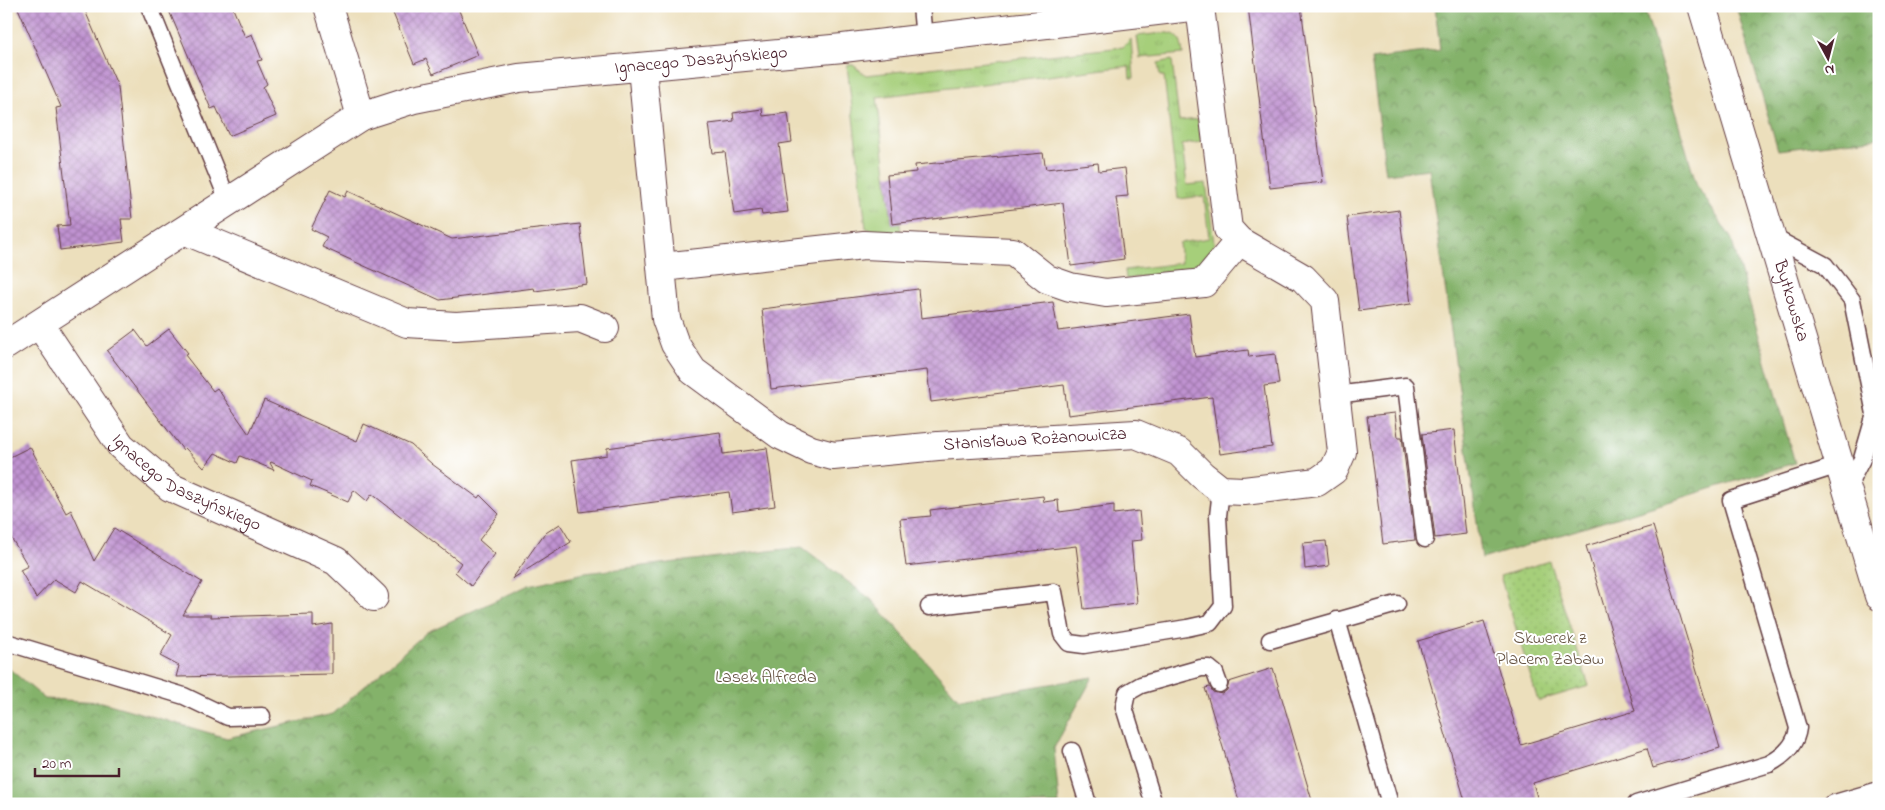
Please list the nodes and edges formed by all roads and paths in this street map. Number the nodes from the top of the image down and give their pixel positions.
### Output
1 (149, 6) edge
2 (328, 6) edge
3 (921, 6) edge
4 (1702, 6) edge
5 (1200, 7) edge
6 (1049, 15) edge
7 (924, 39) junction
8 (642, 68) junction
9 (362, 116) junction
10 (229, 203) junction
11 (186, 231) junction
12 (1769, 234) junction
13 (1239, 241) junction
14 (662, 267) junction
15 (40, 325) junction
16 (604, 328) dead end
17 (6, 346) edge
18 (1336, 395) junction
19 (1843, 477) junction
20 (1221, 490) junction
21 (1425, 539) dead end
22 (1879, 596) edge
23 (374, 597) dead end
24 (1397, 604) dead end
25 (929, 607) dead end
26 (1336, 620) junction
27 (1270, 640) dead end
28 (6, 642) edge
29 (1219, 684) dead end
30 (262, 716) dead end
31 (1072, 751) dead end
32 (1879, 790) edge
33 (1088, 804) edge
34 (1154, 804) edge
35 (1390, 804) edge
36 (1636, 804) edge
37 (1831, 804) edge

1 - 10 lane
2 - 9 street
3 - 7 lane
4 - 12 street, Bytkowska
5 - 6 street, Ignacego Daszyńskiego
5 - 13 street
6 - 7 street, Ignacego Daszyńskiego
7 - 8 street, Ignacego Daszyńskiego
8 - 9 street, Ignacego Daszyńskiego
8 - 14 street, Stanisława Rożanowicza
9 - 10 street, Ignacego Daszyńskiego
10 - 11 street, Ignacego Daszyńskiego
11 - 15 street, Ignacego Daszyńskiego
11 - 16 street
12 - 19 street, Bytkowska
12 - 19 lane
13 - 14 street
13 - 18 street
14 - 20 street, Stanisława Rożanowicza
15 - 17 street, Ignacego Daszyńskiego
15 - 23 street, Ignacego Daszyńskiego
18 - 20 street
18 - 21 lane
19 - 22 street, Bytkowska
19 - 36 lane
20 - 25 lane
24 - 26 lane
26 - 27 lane
26 - 35 lane
28 - 30 lane
29 - 34 lane
31 - 33 lane
32 - 37 lane

